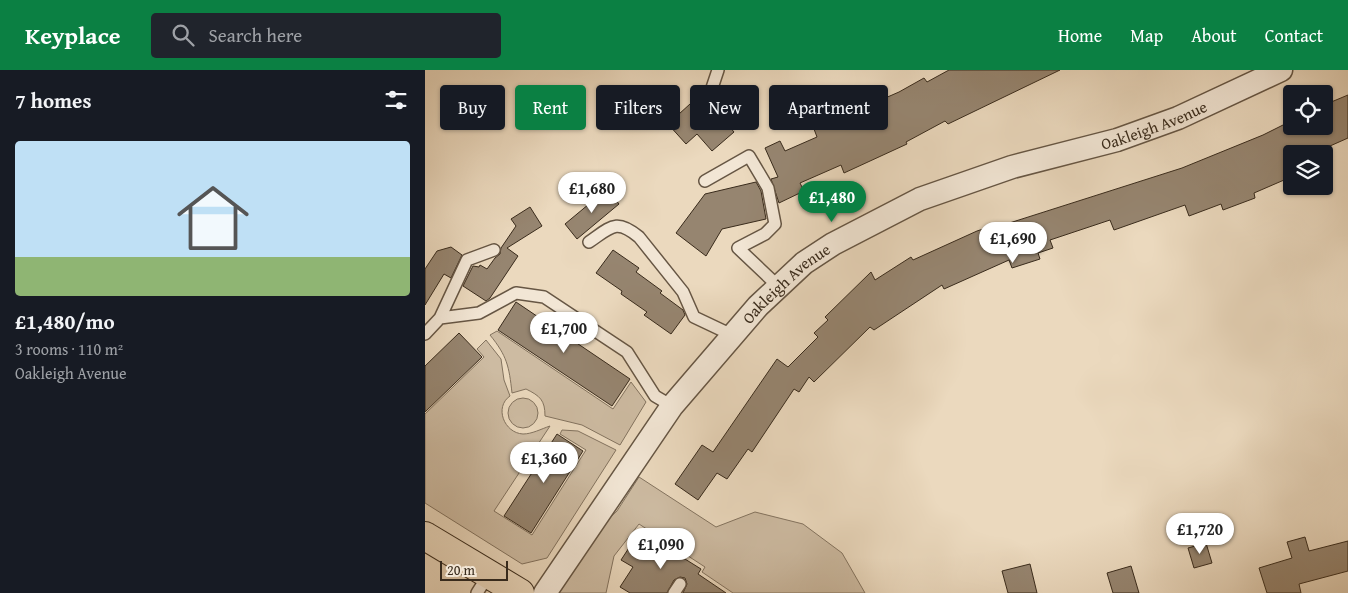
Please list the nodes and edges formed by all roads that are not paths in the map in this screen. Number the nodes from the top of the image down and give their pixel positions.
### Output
1 (718, 70) edge
2 (1281, 70) edge
3 (713, 85) edge
4 (705, 181) dead end
5 (589, 242) dead end
6 (493, 250) dead end
7 (778, 286) junction
8 (440, 318) junction
9 (425, 334) edge
10 (732, 335) junction
11 (672, 406) junction
12 (425, 536) edge
13 (483, 584) edge
14 (520, 593) edge
15 (545, 593) edge

1 - 3 lane
2 - 7 street, Oakleigh Avenue
4 - 7 lane
5 - 10 lane
6 - 8 lane
7 - 10 street, Oakleigh Avenue
8 - 9 lane
8 - 11 lane
10 - 11 street, Oakleigh Avenue
11 - 15 street, Oakleigh Avenue
12 - 13 main road
13 - 14 main road

